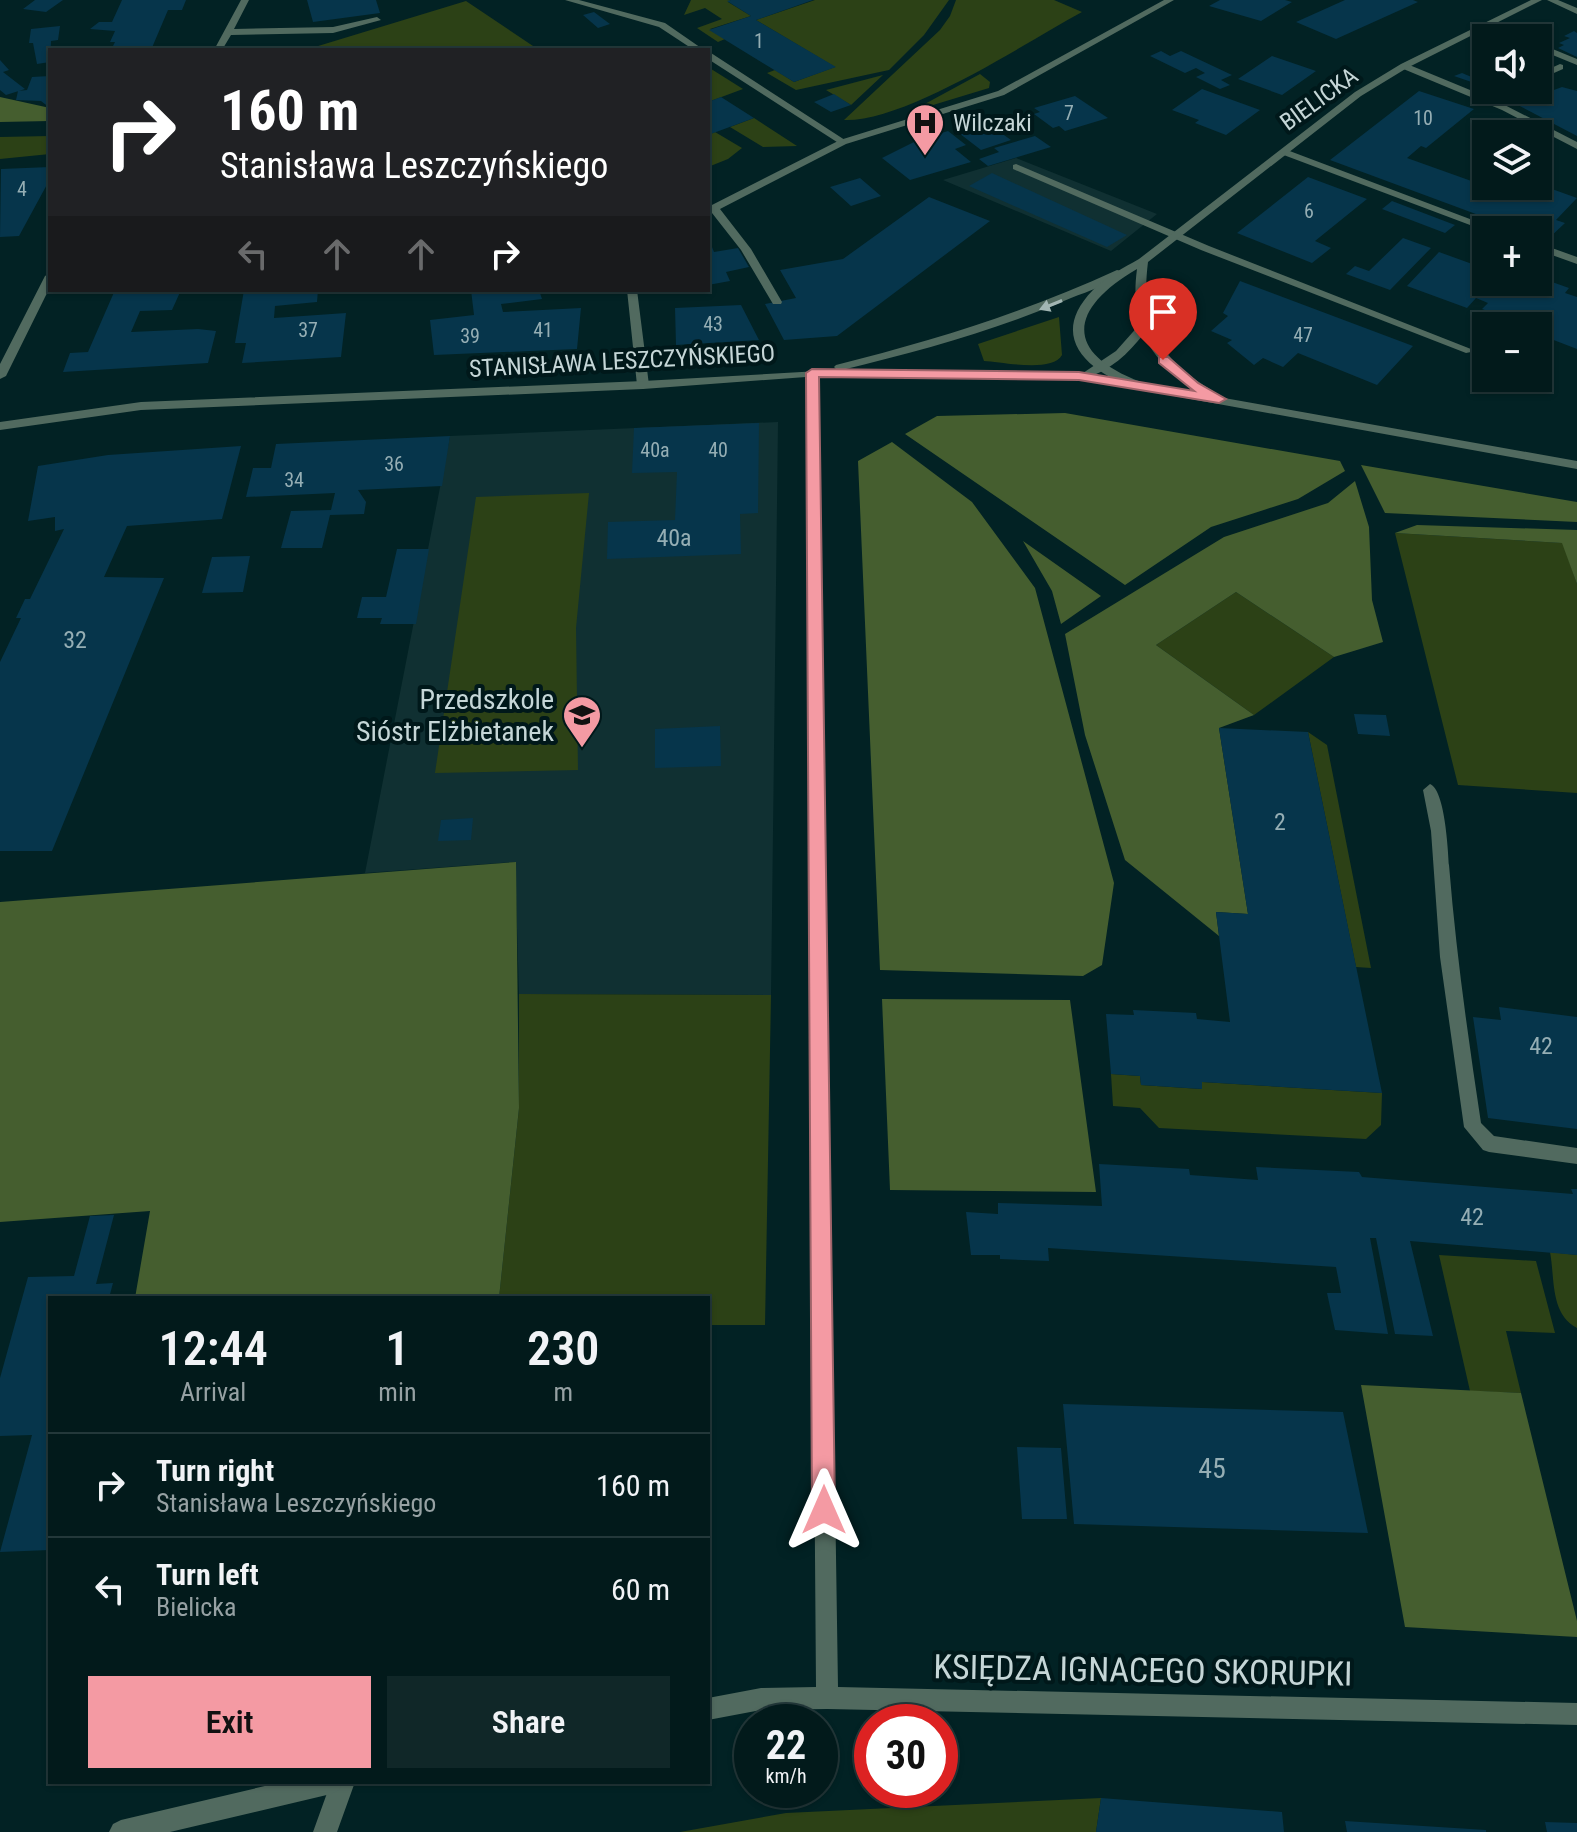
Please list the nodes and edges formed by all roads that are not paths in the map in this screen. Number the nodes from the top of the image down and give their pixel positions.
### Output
1 (245, 0) edge
2 (569, 0) edge
3 (1170, 0) edge
4 (1535, 0) edge
5 (1551, 0) edge
6 (1577, 11) edge
7 (377, 20) dead end
8 (1489, 24) edge
9 (228, 32) junction
10 (1472, 32) edge
11 (219, 48) edge
12 (697, 48) edge
13 (1552, 52) edge
14 (710, 56) edge
15 (1577, 62) edge
16 (1404, 66) junction
17 (1560, 67) dead end
18 (1552, 71) edge
19 (1472, 94) edge
20 (1496, 104) edge
21 (843, 142) junction
22 (1577, 146) edge
23 (1284, 152) junction
24 (1016, 167) dead end
25 (711, 209) edge
26 (1472, 222) edge
27 (1178, 234) junction
28 (1552, 251) edge
29 (1143, 261) junction
30 (1577, 261) edge
31 (1121, 272) junction
32 (48, 280) edge
33 (632, 292) edge
34 (777, 302) dead end
35 (1144, 326) junction
36 (1470, 351) dead end
37 (1102, 368) junction
38 (812, 373) junction
39 (0, 376) edge
40 (1079, 376) junction
41 (643, 385) junction
42 (1141, 386) junction
43 (1219, 399) junction
44 (0, 426) edge
45 (1577, 465) edge
46 (1430, 790) dead end
47 (1577, 1156) edge
48 (827, 1698) junction
49 (710, 1709) edge
50 (1577, 1714) edge
51 (323, 1784) edge
52 (342, 1784) edge
53 (121, 1832) edge
54 (325, 1832) edge

1 - 9 street
2 - 12 street
3 - 21 street
4 - 8 street, BIELICKA
5 - 6 street
7 - 9 street
9 - 11 street
10 - 16 street, BIELICKA
13 - 15 street
14 - 21 street
16 - 19 street
16 - 23 street, BIELICKA
17 - 18 street
20 - 22 street
21 - 25 street
23 - 26 street
23 - 27 street, BIELICKA
24 - 27 street
25 - 34 street
27 - 29 street, BIELICKA
27 - 36 street
28 - 30 street
29 - 31 street, BIELICKA
29 - 35 street
31 - 37 street, BIELICKA
31 -> 38 street
32 - 39 street
33 - 41 street
35 - 37 street
35 - 43 street
37 - 40 street
37 - 42 street, BIELICKA
38 - 40 street, STANISŁAWA LESZCZYŃSKIEGO
38 - 41 street, STANISŁAWA LESZCZYŃSKIEGO
38 - 48 street
40 - 42 street, STANISŁAWA LESZCZYŃSKIEGO
41 - 44 street, STANISŁAWA LESZCZYŃSKIEGO
42 - 43 street, STANISŁAWA LESZCZYŃSKIEGO
43 - 45 street, STANISŁAWA LESZCZYŃSKIEGO
46 - 47 street
48 - 49 street, KSIĘDZA IGNACEGO SKORUPKI
48 - 50 street, KSIĘDZA IGNACEGO SKORUPKI
51 - 53 street
52 - 54 street

